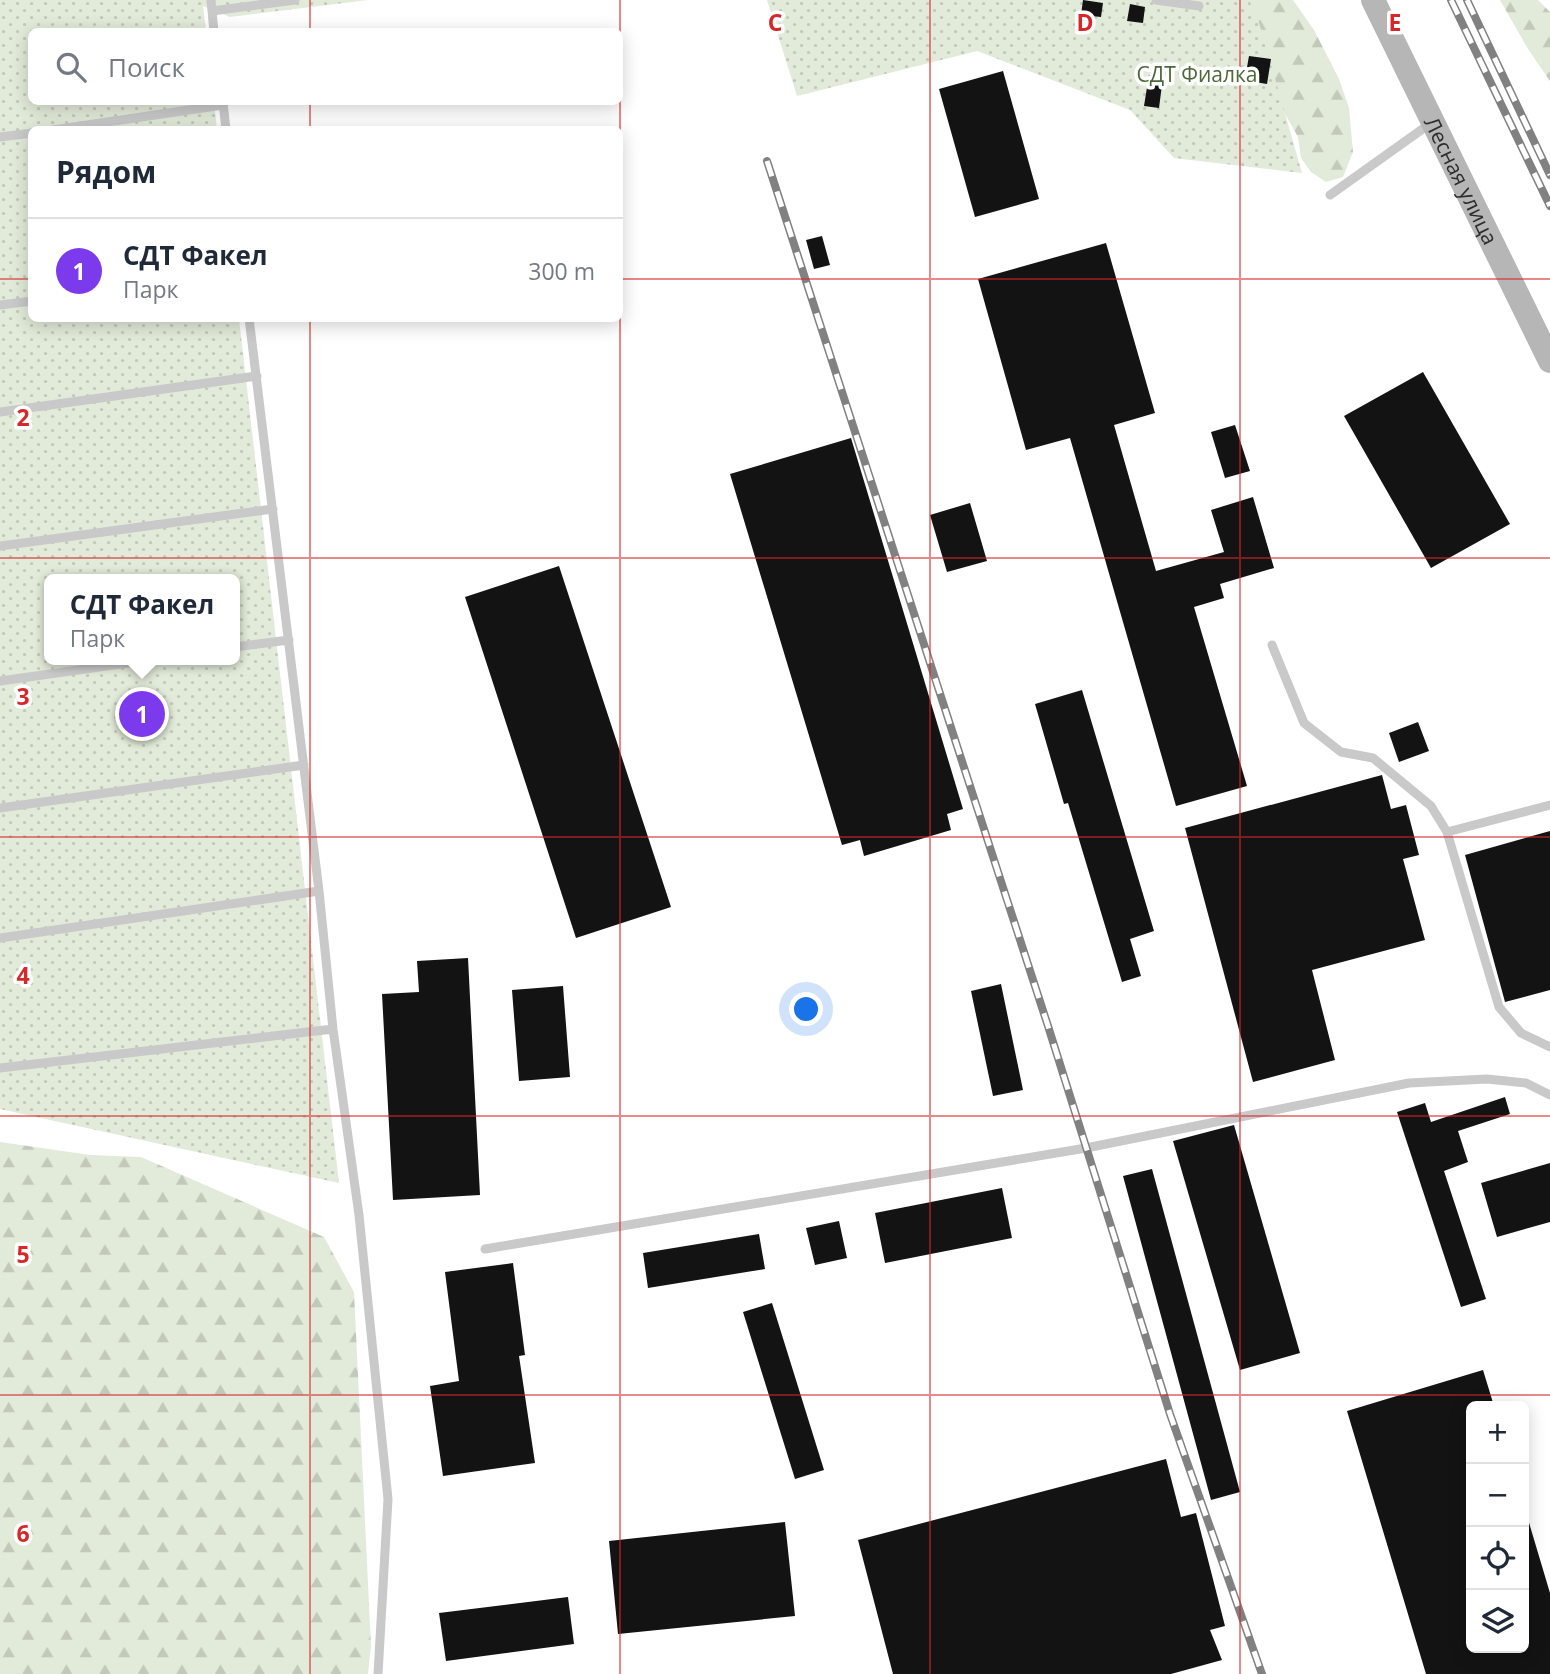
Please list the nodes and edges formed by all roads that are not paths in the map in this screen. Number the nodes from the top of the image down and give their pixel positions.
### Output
1 (211, 0) edge
2 (295, 0) edge
3 (1156, 0) edge
4 (1373, 0) edge
5 (1199, 5) dead end
6 (212, 10) junction
7 (214, 28) edge
8 (210, 105) edge
9 (223, 105) edge
10 (1432, 122) junction
11 (78, 126) edge
12 (226, 126) edge
13 (28, 134) edge
14 (0, 137) edge
15 (1331, 195) dead end
16 (28, 302) edge
17 (0, 305) edge
18 (250, 322) edge
19 (1550, 361) edge
20 (257, 376) junction
21 (0, 412) edge
22 (273, 509) junction
23 (0, 546) edge
24 (289, 640) junction
25 (1272, 645) dead end
26 (240, 647) edge
27 (114, 665) edge
28 (0, 681) edge
29 (304, 765) junction
30 (1550, 805) edge
31 (0, 808) edge
32 (1447, 832) junction
33 (319, 891) junction
34 (0, 938) edge
35 (333, 1029) junction
36 (1550, 1047) edge
37 (0, 1068) edge
38 (1550, 1096) edge
39 (485, 1249) dead end
40 (378, 1674) edge

1 - 6 lane
2 - 6 lane
3 - 5 lane
4 - 10 street, Лесная улица
6 - 7 lane
8 - 11 lane
9 - 12 lane
10 - 15 lane
10 - 19 street, Лесная улица
13 - 14 lane
16 - 17 lane
18 - 20 lane
20 - 21 lane
20 - 22 lane
22 - 23 lane
22 - 24 lane
24 - 26 lane
24 - 29 lane
25 - 32 lane
27 - 28 lane
29 - 31 lane
29 - 33 lane
30 - 32 lane
32 - 36 lane
33 - 34 lane
33 - 35 lane
35 - 37 lane
35 - 40 lane
38 - 39 lane

